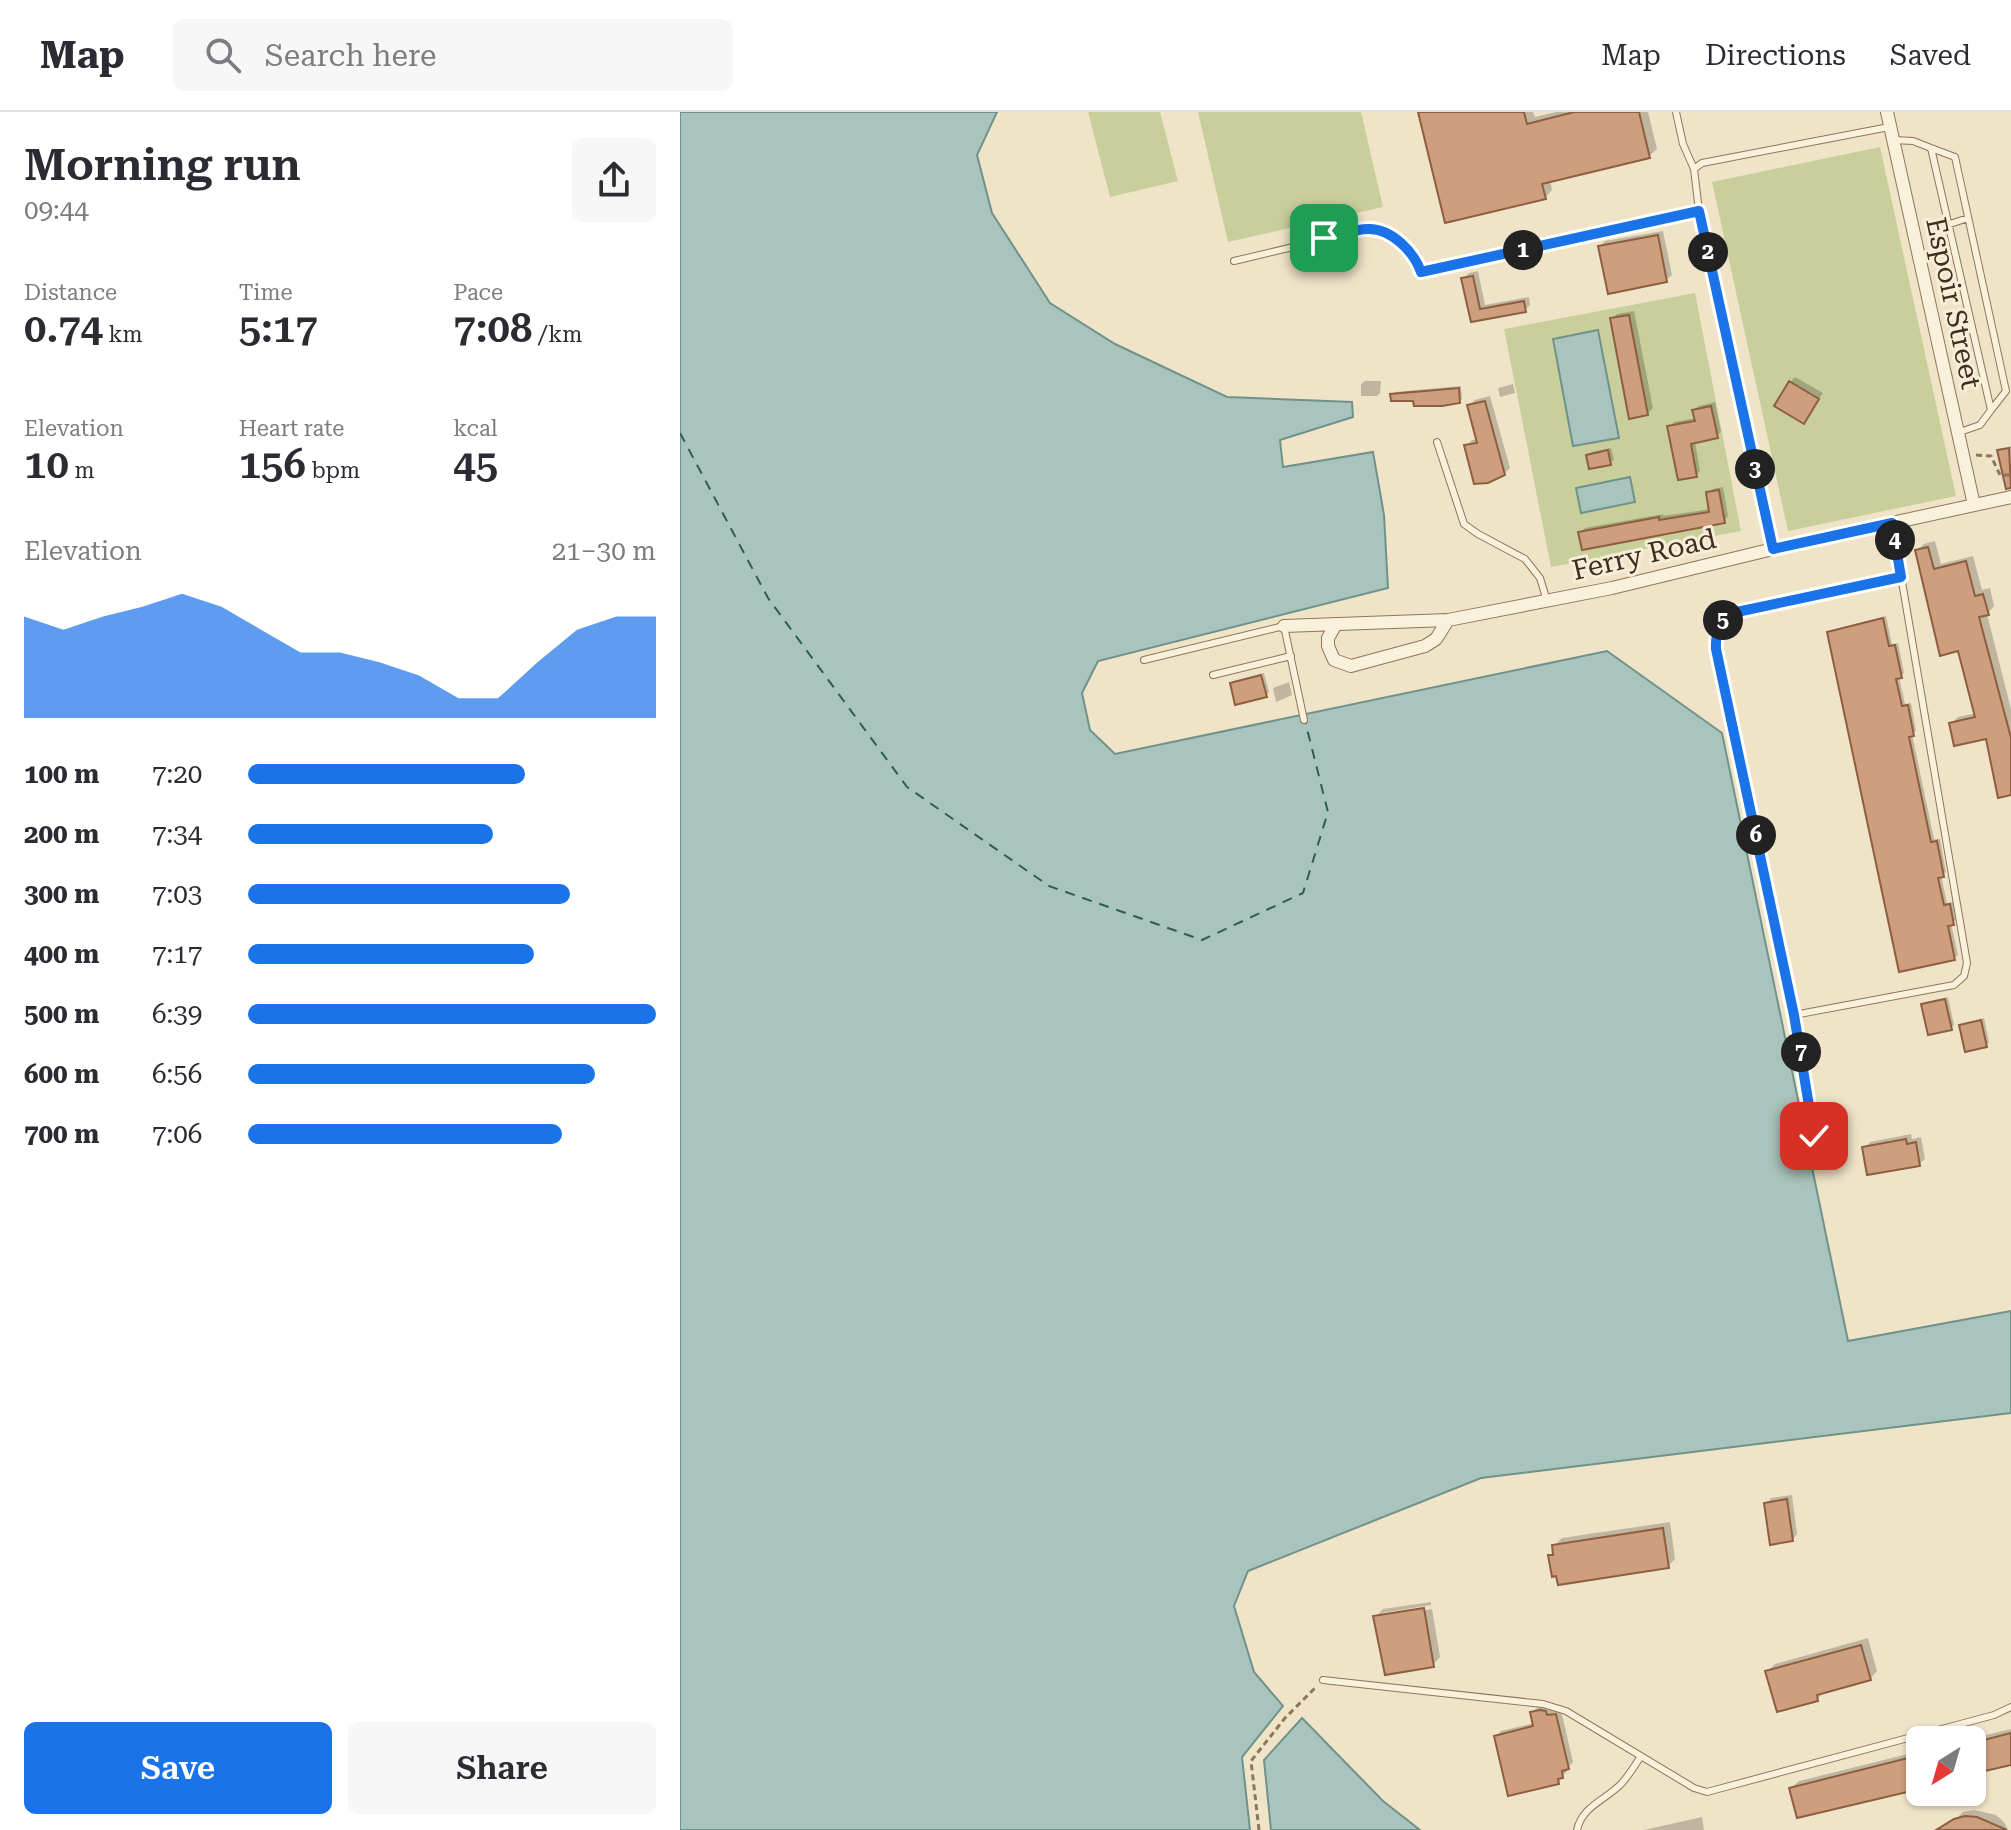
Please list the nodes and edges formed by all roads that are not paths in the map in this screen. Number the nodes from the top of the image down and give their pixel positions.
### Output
1 (1887, 112) edge
2 (1678, 113) edge
3 (1892, 134) junction
4 (1931, 148) junction
5 (1694, 169) junction
6 (1699, 211) junction
7 (1968, 218) junction
8 (1947, 225) junction
9 (1234, 261) dead end
10 (1991, 410) junction
11 (1957, 433) junction
12 (1437, 442) dead end
13 (2011, 497) edge
14 (1974, 505) junction
15 (1892, 523) junction
16 (1773, 549) junction
17 (1901, 577) junction
18 (1547, 601) junction
19 (1448, 620) junction
20 (1336, 624) junction
21 (1284, 626) junction
22 (1291, 656) junction
23 (1144, 660) dead end
24 (1213, 675) dead end
25 (1304, 720) dead end
26 (1794, 1015) junction
27 (1814, 1136) dead end
28 (1323, 1680) road end
29 (2011, 1707) edge
30 (1641, 1756) junction
31 (1577, 1830) edge

1 - 3 street, Espoir Street
2 - 5 lane
3 - 4 lane
3 - 5 lane
3 - 11 street, Espoir Street
4 - 7 lane
4 - 8 lane
5 - 6 lane
6 - 9 lane
6 - 16 lane
7 - 8 lane
7 - 10 lane
8 - 10 lane
10 - 11 lane
11 - 14 street, Espoir Street
12 - 18 lane
13 - 14 street, Ferry Road
14 - 15 street, Ferry Road
15 - 16 street, Ferry Road
15 - 17 lane
16 - 18 street, Ferry Road
17 - 26 lane
17 - 26 lane
18 - 19 street, Ferry Road
19 - 20 street, Ferry Road
19 - 20 street
20 - 21 street, Ferry Road
21 - 22 lane
21 - 23 lane
22 - 24 lane
22 - 25 lane
26 - 27 lane
28 - 30 lane
29 - 30 lane
30 - 31 lane

